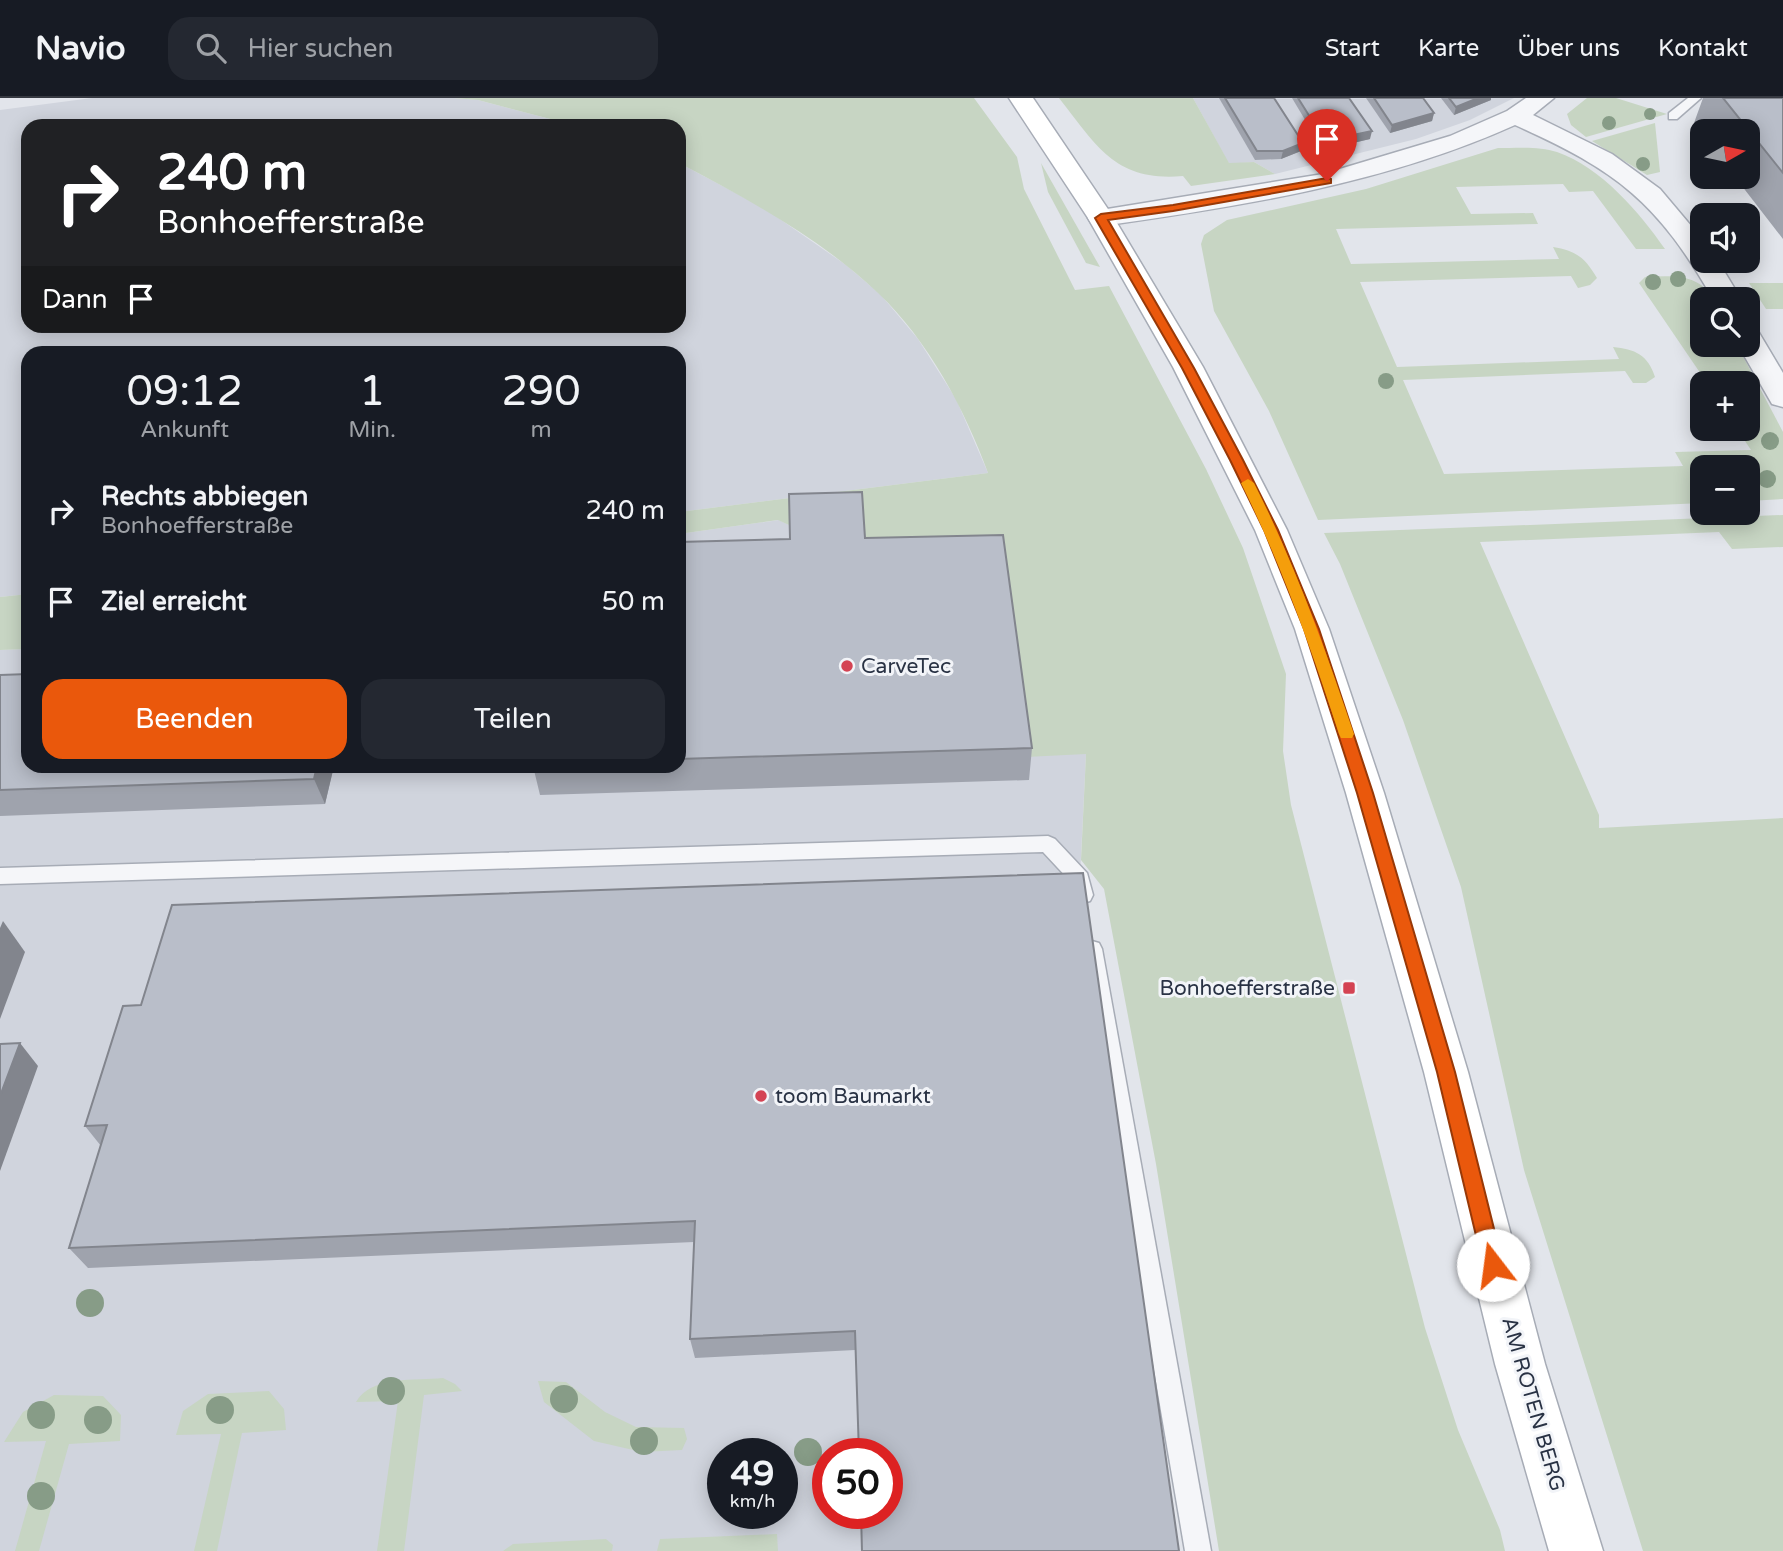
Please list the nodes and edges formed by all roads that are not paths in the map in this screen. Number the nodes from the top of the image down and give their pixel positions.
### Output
1 (1021, 98) edge
2 (1695, 98) edge
3 (1526, 105) edge
4 (1673, 116) dead end
5 (1101, 218) junction
6 (1690, 242) edge
7 (1759, 357) edge
8 (1783, 398) edge
9 (0, 876) edge
10 (1198, 1551) edge
11 (1576, 1551) edge

1 - 5 main road, AM ROTEN BERG
2 - 4 lane
3 - 5 street
3 - 6 street
5 - 11 main road, AM ROTEN BERG
7 - 8 street
9 - 10 lane

